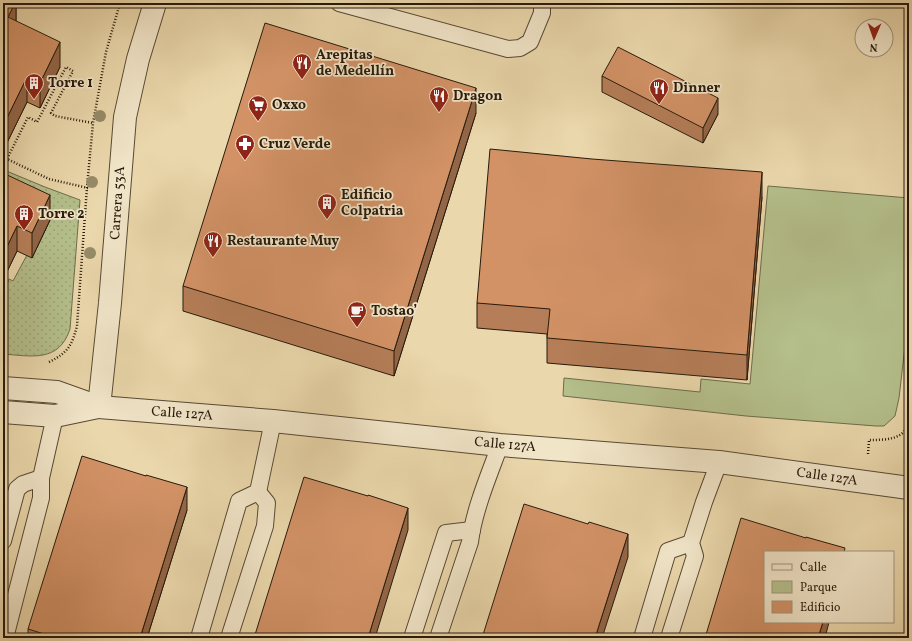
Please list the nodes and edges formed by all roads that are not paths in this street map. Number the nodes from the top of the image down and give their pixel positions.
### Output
1 (155, 3) edge
2 (339, 3) edge
3 (542, 3) edge
4 (3, 388) edge
5 (100, 407) junction
6 (3, 412) edge
7 (55, 416) junction
8 (273, 421) junction
9 (500, 444) junction
10 (719, 462) junction
11 (40, 478) junction
12 (909, 488) edge
13 (258, 492) junction
14 (472, 530) junction
15 (3, 541) edge
16 (691, 543) junction
17 (3, 638) edge
18 (199, 638) edge
19 (229, 638) edge
20 (412, 638) edge
21 (438, 638) edge
22 (642, 638) edge
23 (669, 638) edge

1 - 5 street, Carrera 53A
2 - 3 lane
4 - 5 street, Calle 127A
5 - 7 street, Calle 127A
5 - 8 street, Calle 127A
6 - 7 street, Calle 127A
7 - 11 lane
8 - 9 street, Calle 127A
8 - 13 lane
9 - 10 street, Calle 127A
9 - 14 lane
10 - 12 street, Calle 127A
10 - 16 lane
11 - 15 lane
11 - 17 lane
13 - 18 lane
13 - 19 lane
14 - 20 lane
14 - 21 lane
16 - 22 lane
16 - 23 lane

